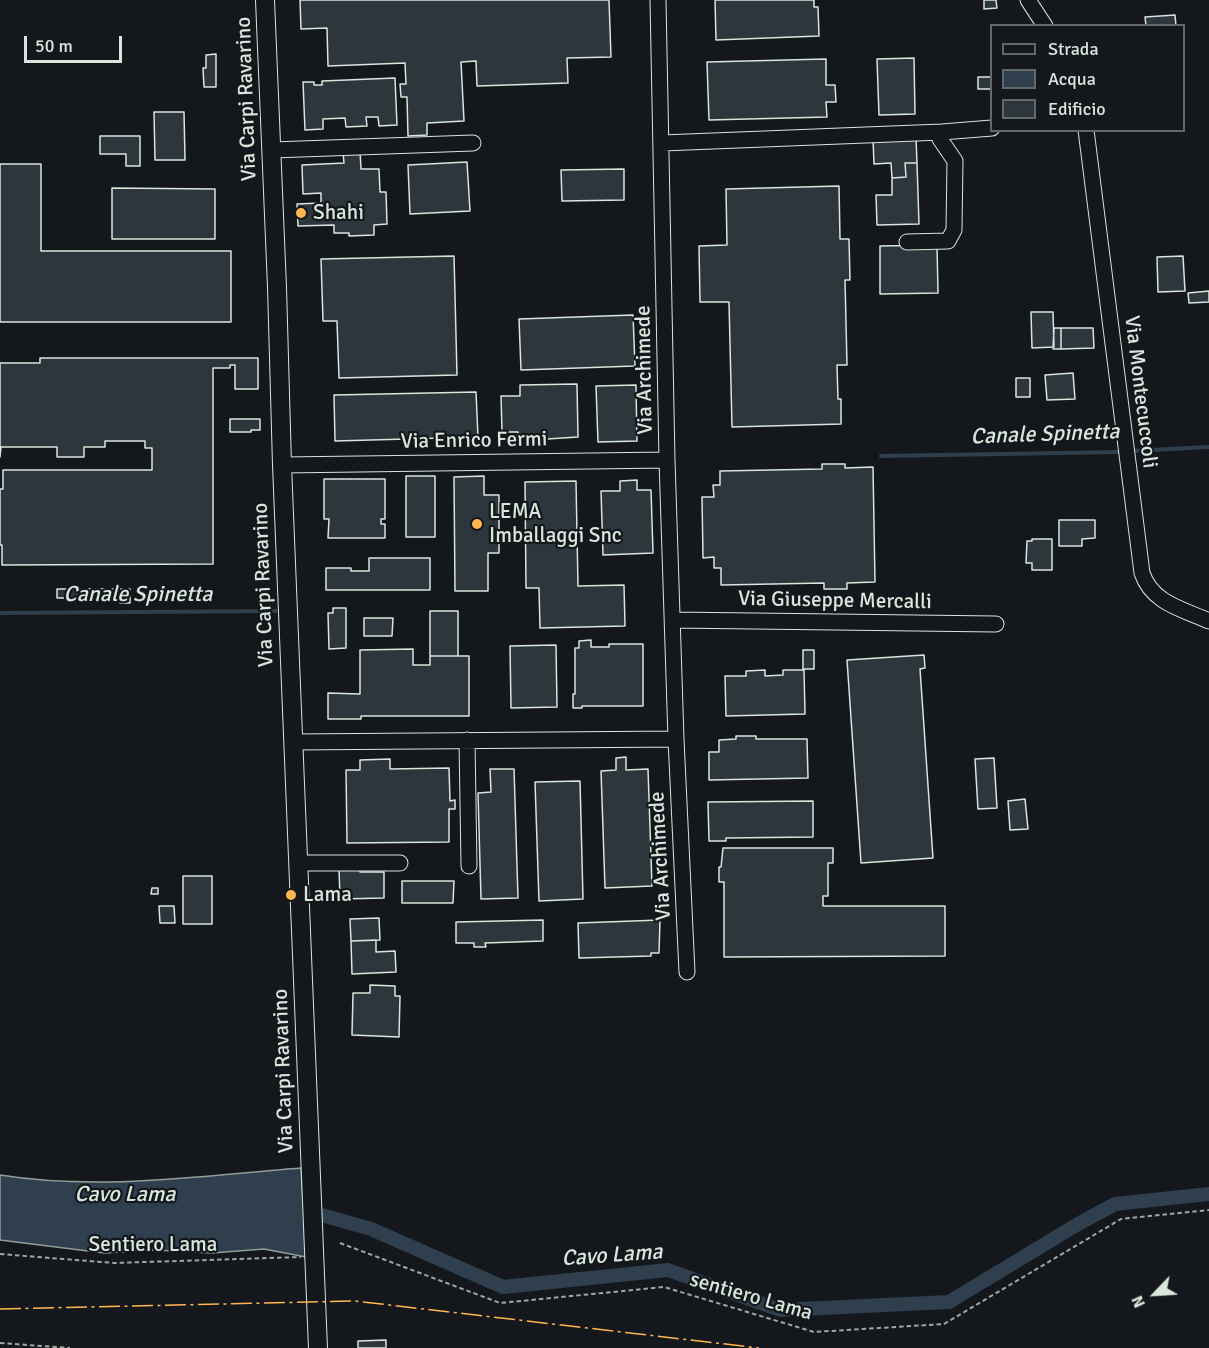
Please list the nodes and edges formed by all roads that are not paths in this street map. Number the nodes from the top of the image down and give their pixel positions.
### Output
1 (265, 0) edge
2 (658, 0) edge
3 (1028, 0) edge
4 (1044, 24) edge
5 (990, 128) edge
6 (942, 132) junction
7 (1086, 132) edge
8 (473, 143) dead end
9 (662, 143) junction
10 (272, 150) junction
11 (908, 242) dead end
12 (668, 459) junction
13 (282, 465) junction
14 (674, 620) junction
15 (1209, 621) edge
16 (996, 624) dead end
17 (676, 738) junction
18 (467, 740) junction
19 (293, 742) junction
20 (298, 862) junction
21 (400, 863) dead end
22 (469, 866) dead end
23 (687, 972) dead end
24 (318, 1348) edge

1 - 10 main road, Via Carpi Ravarino
2 - 9 street, Via Archimede
3 - 4 street
5 - 6 street
6 - 9 street
6 - 11 street
7 - 15 street, Via Montecuccoli
8 - 10 street
9 - 12 street, Via Archimede
10 - 13 main road, Via Carpi Ravarino
12 - 13 street, Via Enrico Fermi
12 - 14 street, Via Archimede
13 - 19 main road, Via Carpi Ravarino
14 - 16 street, Via Giuseppe Mercalli
14 - 17 street, Via Archimede
17 - 18 street
17 - 23 street, Via Archimede
18 - 19 street
18 - 22 street
19 - 20 main road, Via Carpi Ravarino
20 - 21 street
20 - 24 main road, Via Carpi Ravarino

